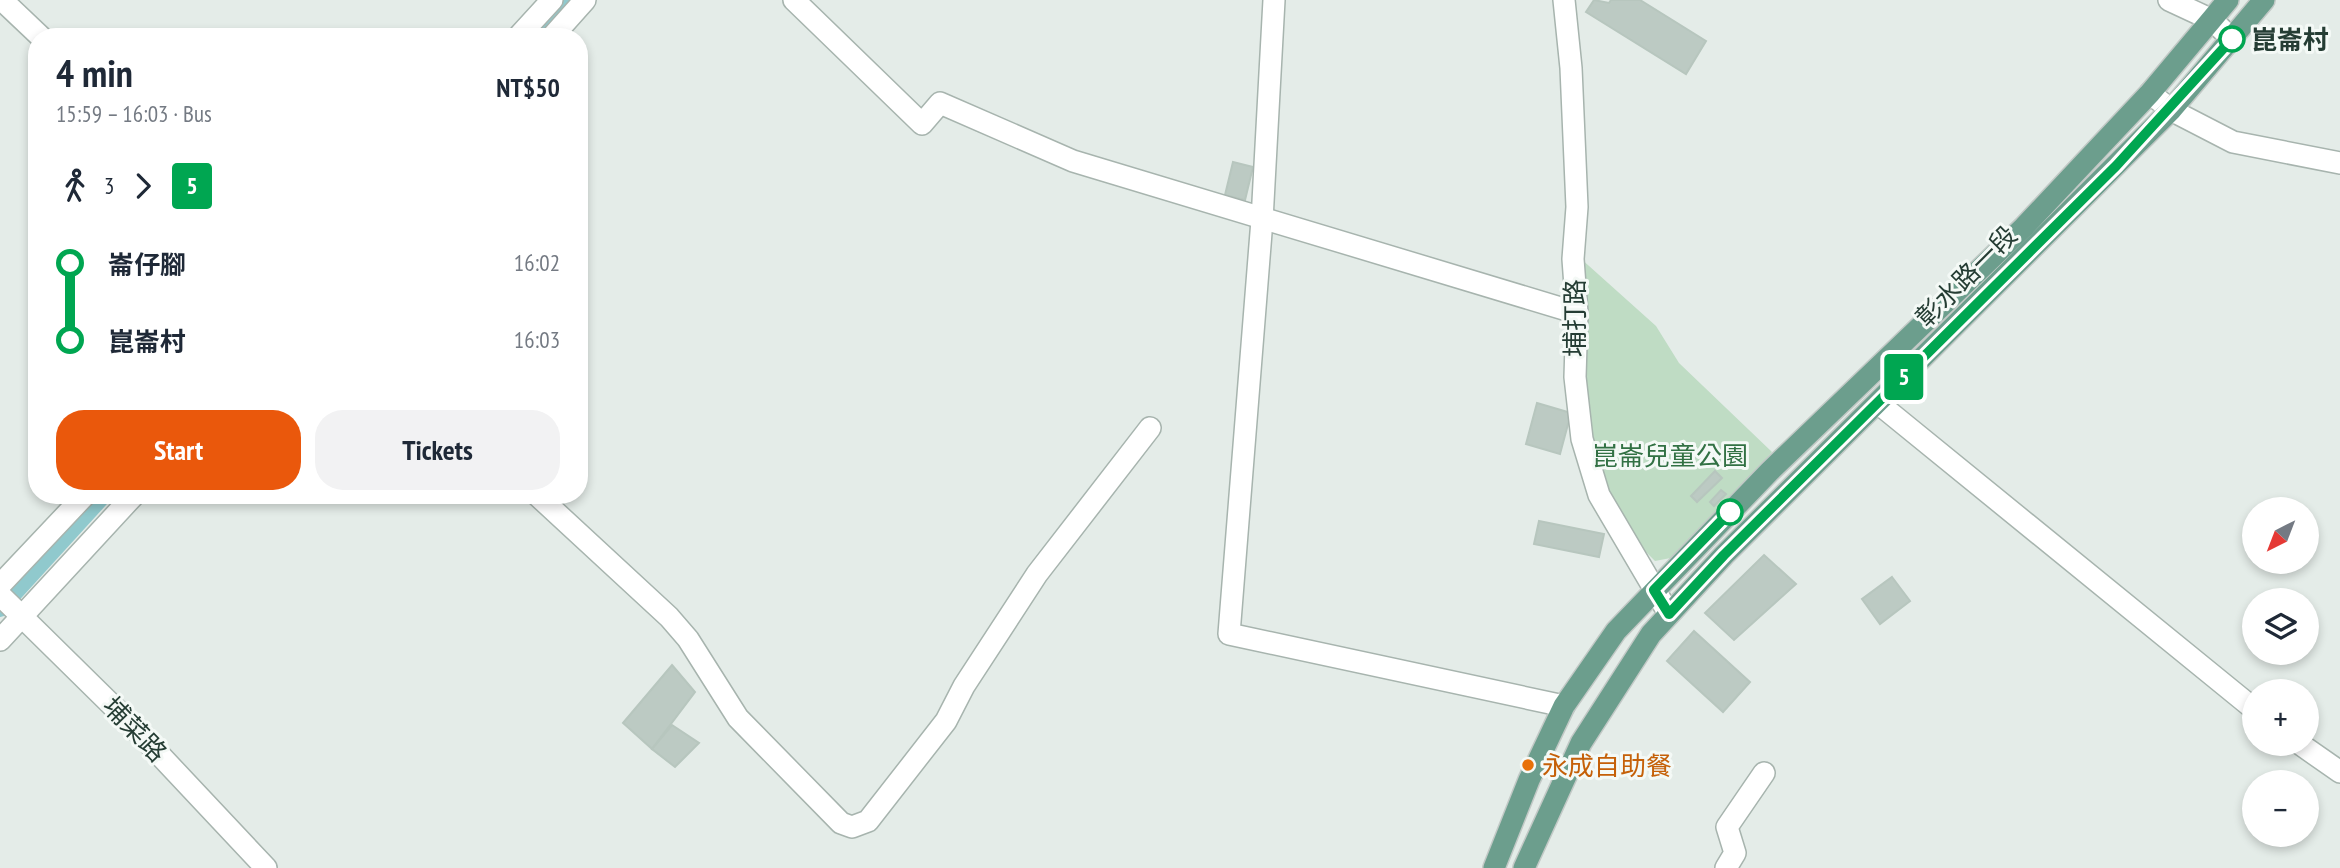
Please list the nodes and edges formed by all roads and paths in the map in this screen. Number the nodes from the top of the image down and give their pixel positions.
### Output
1 (2, 0) edge
2 (552, 0) edge
3 (585, 0) edge
4 (794, 0) edge
5 (1274, 0) edge
6 (1564, 0) edge
7 (2169, 0) edge
8 (2228, 0) edge
9 (2264, 0) edge
10 (2212, 20) junction
11 (32, 28) edge
12 (526, 28) edge
13 (560, 28) edge
14 (2232, 39) junction
15 (2150, 93) junction
16 (2171, 110) junction
17 (2340, 163) edge
18 (1262, 220) junction
19 (1577, 313) junction
20 (1878, 402) junction
21 (1150, 428) dead end
22 (76, 504) edge
23 (126, 504) edge
24 (547, 504) edge
25 (0, 584) edge
26 (1654, 590) junction
27 (0, 595) edge
28 (1669, 614) junction
29 (23, 616) junction
30 (0, 640) edge
31 (2242, 699) edge
32 (1564, 706) junction
33 (2317, 756) edge
34 (2340, 772) edge
35 (1764, 773) dead end
36 (1520, 803) junction
37 (1547, 815) junction
38 (265, 868) edge
39 (1494, 868) edge
40 (1524, 868) edge
41 (1726, 868) edge

1 - 11 street
2 - 12 street
3 - 13 street
4 - 18 street
5 - 18 street
6 - 19 street, 埔打路
7 - 10 street
8 - 10 main road, 彰水路一段
9 - 14 main road, 彰水路一段
10 - 14 street
10 - 15 main road, 彰水路一段
14 - 16 main road, 彰水路一段
15 - 16 street
15 - 26 main road, 彰水路一段
16 - 17 street
16 - 20 main road, 彰水路一段
18 - 19 street
18 - 32 street
19 - 26 street, 埔打路
20 - 28 main road, 彰水路一段
20 - 31 street
21 - 24 street
22 - 25 street
23 - 29 street
26 - 28 street, 埔打路
26 - 32 main road, 彰水路一段
27 - 29 street, 埔菜路
28 - 37 main road, 彰水路一段
29 - 30 street
29 - 38 street, 埔菜路
32 - 36 main road, 彰水路一段
33 - 34 street
35 - 41 street
36 - 37 main road
36 - 39 main road, 彰水路一段
37 - 40 main road, 彰水路一段

